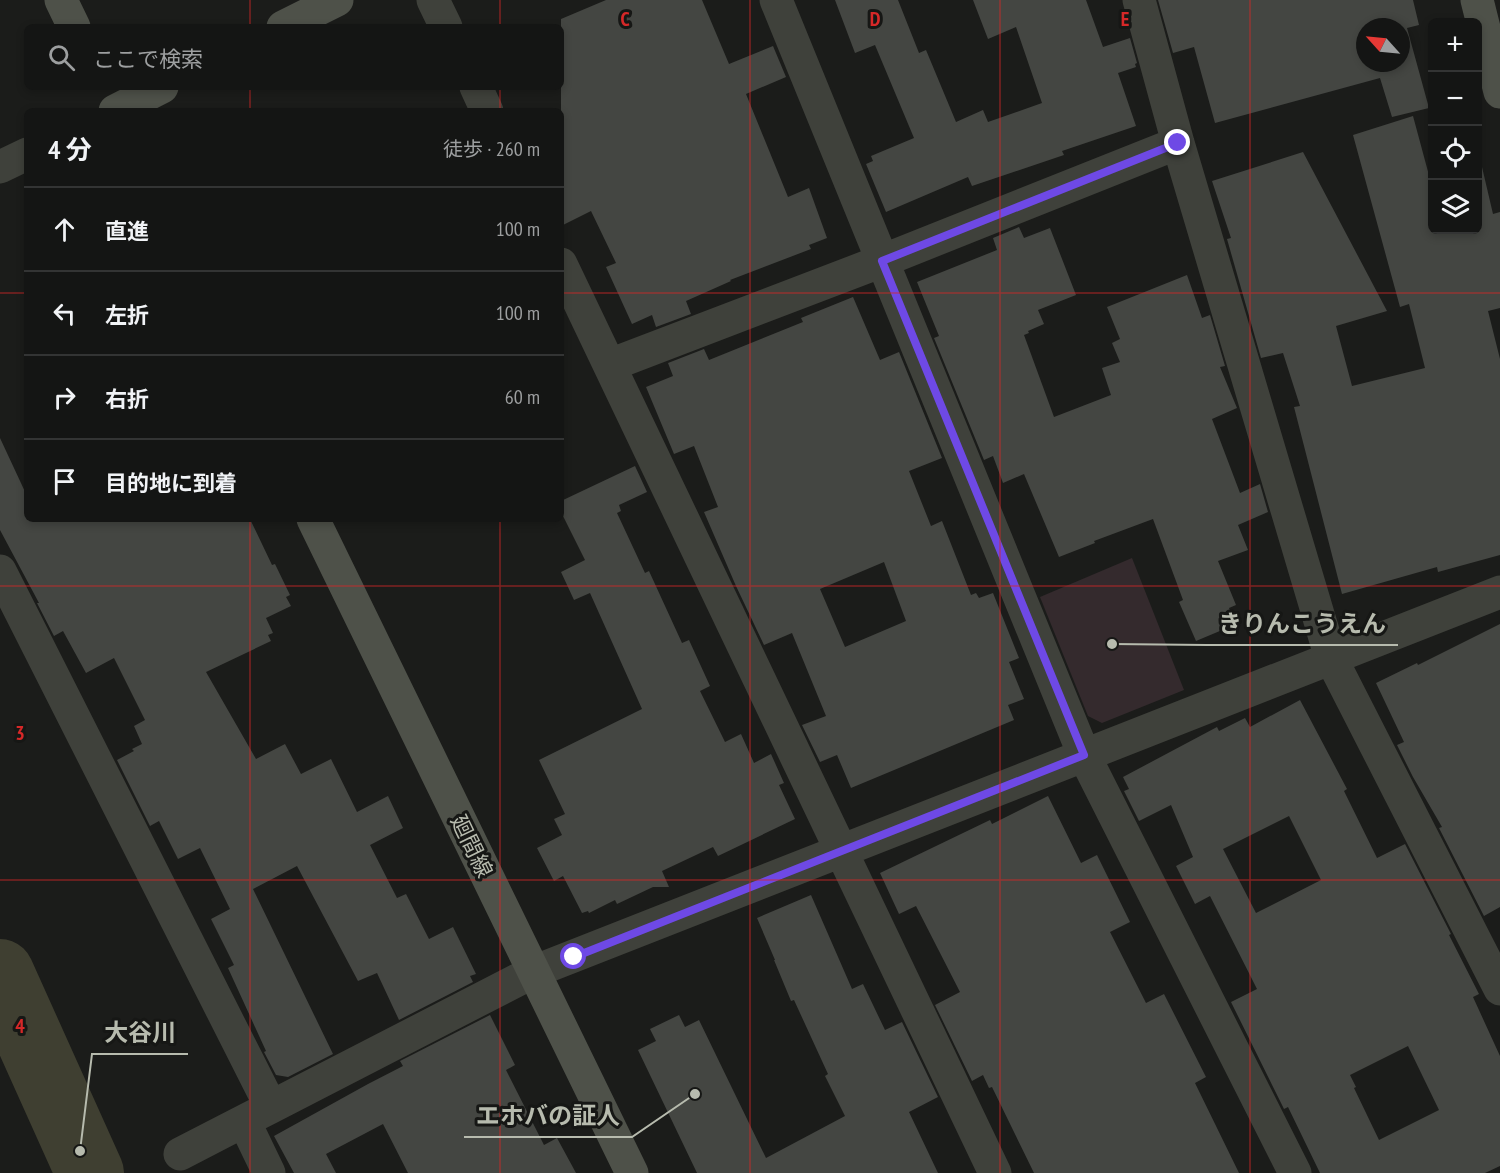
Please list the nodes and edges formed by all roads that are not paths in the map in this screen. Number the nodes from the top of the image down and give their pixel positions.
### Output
1 (61, 0) edge
2 (337, 0) edge
3 (433, 0) edge
4 (776, 0) edge
5 (1139, 0) edge
6 (1477, 0) edge
7 (73, 24) edge
8 (289, 24) edge
9 (445, 24) edge
10 (105, 90) edge
11 (156, 90) edge
12 (477, 90) edge
13 (1500, 92) edge
14 (114, 108) edge
15 (121, 108) edge
16 (486, 108) edge
17 (1178, 143) junction
18 (24, 155) edge
19 (0, 167) edge
20 (882, 261) junction
21 (564, 270) edge
22 (610, 365) junction
23 (314, 522) edge
24 (0, 571) edge
25 (1500, 592) edge
26 (1331, 658) junction
27 (1084, 755) junction
28 (840, 852) junction
29 (533, 972) junction
30 (1500, 988) edge
31 (257, 1114) junction
32 (180, 1154) dead end
33 (268, 1173) edge
34 (632, 1173) edge
35 (995, 1173) edge
36 (1295, 1173) edge

1 - 7 street
2 - 8 street
3 - 9 street
4 - 20 street
5 - 17 street
6 - 13 street
10 - 14 street
11 - 15 street
12 - 16 street
17 - 20 street
17 - 26 street
18 - 19 street
20 - 22 street
20 - 27 street
21 - 22 street
22 - 28 street
23 - 29 street, 廻間線
24 - 31 street
25 - 26 street
26 - 27 street
26 - 30 street
27 - 28 street
27 - 36 street
28 - 29 street
28 - 35 street
29 - 31 street
29 - 34 street, 廻間線
31 - 32 street
31 - 33 street

